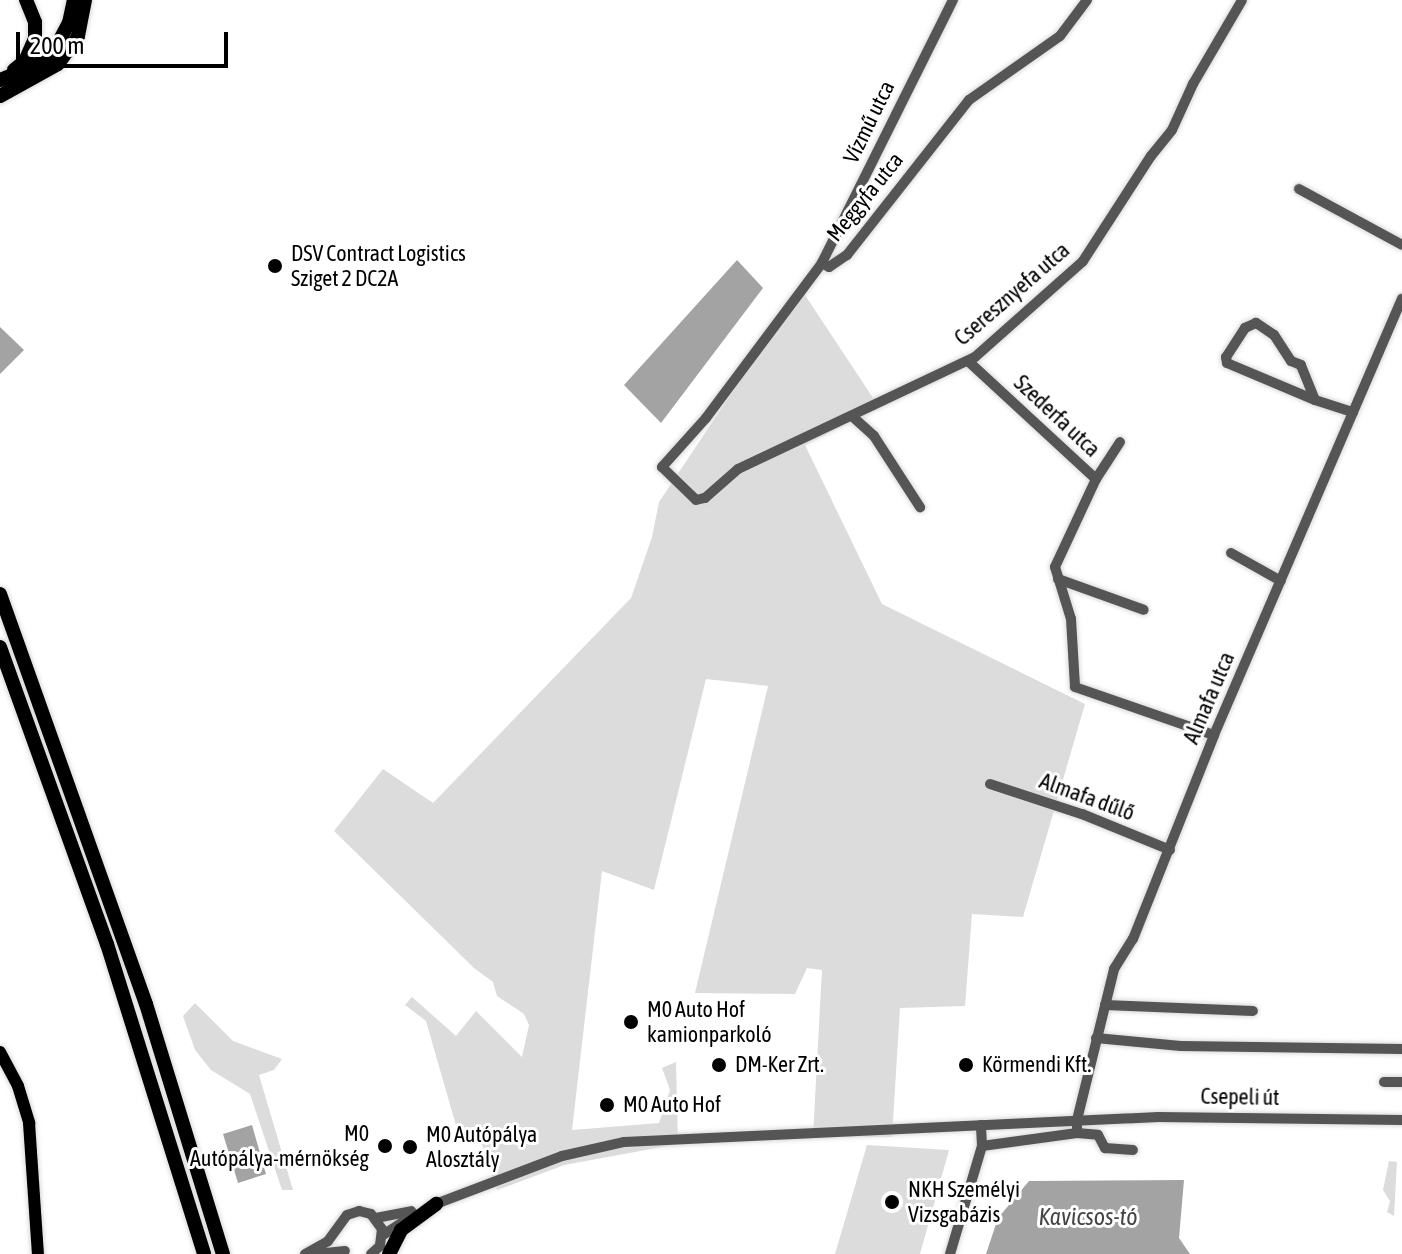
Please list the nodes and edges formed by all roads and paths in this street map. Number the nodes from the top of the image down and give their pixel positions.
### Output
1 (26, 0) edge
2 (74, 0) edge
3 (85, 0) edge
4 (953, 0) edge
5 (1087, 0) edge
6 (1242, 0) edge
7 (2, 79) edge
8 (0, 96) edge
9 (1299, 189) dead end
10 (1402, 245) edge
11 (822, 263) junction
12 (1402, 299) edge
13 (968, 361) junction
14 (1315, 400) junction
15 (1353, 412) junction
16 (853, 417) junction
17 (1120, 442) dead end
18 (1096, 479) junction
19 (699, 501) joint
20 (920, 507) dead end
21 (1231, 553) dead end
22 (1058, 579) junction
23 (1281, 581) junction
24 (0, 594) edge
25 (1144, 610) dead end
26 (0, 647) edge
27 (1214, 735) junction
28 (990, 784) dead end
29 (1170, 850) junction
30 (1105, 1005) junction
31 (1253, 1011) dead end
32 (1096, 1038) junction
33 (1402, 1049) edge
34 (0, 1052) edge
35 (1384, 1082) dead end
36 (1402, 1082) edge
37 (1077, 1120) junction
38 (1402, 1120) edge
39 (981, 1125) junction
40 (1077, 1133) junction
41 (982, 1146) junction
42 (1133, 1150) dead end
43 (436, 1204) junction
44 (376, 1218) junction
45 (35, 1227) junction
46 (338, 1233) junction
47 (381, 1249) edge
48 (348, 1253) edge
49 (31, 1254) edge
50 (38, 1254) edge
51 (204, 1254) edge
52 (223, 1254) edge
53 (305, 1254) edge
54 (316, 1254) edge
55 (950, 1254) edge

1 - 7 highway
2 - 7 highway
3 - 8 highway
4 - 11 street, Vízmű utca
5 - 11 street, Meggyfa utca
6 - 13 street, Cseresznyefa utca
9 - 10 street
11 - 19 street, Meggyfa utca
12 - 15 street, Almafa utca
13 - 16 street, Cseresznyefa utca
13 - 18 street, Szederfa utca
14 - 14 street
14 - 15 street
15 - 23 street, Almafa utca
16 - 19 street, Cseresznyefa utca
16 - 20 street
17 - 18 street
18 - 22 street, Szederfa utca
21 - 23 street
22 - 25 street
22 - 27 street, Szederfa utca
23 - 27 street, Almafa utca
24 - 52 highway
26 - 51 highway
27 - 29 street, Almafa utca
28 - 29 street, Almafa dűlő
29 - 30 street, Almafa utca
30 - 31 street
30 - 32 street, Almafa utca
32 - 33 street
32 - 37 street, Almafa utca
34 - 45 main road
35 - 36 street
37 - 38 street, Csepeli út
37 - 39 street, Csepeli út
37 - 40 street, Almafa utca
39 - 41 street
39 - 43 street, Csepeli út
40 - 41 street
40 - 42 street
41 - 55 street
43 - 44 street
43 - 47 highway
44 - 46 street
44 - 47 street
45 - 49 main road
45 - 50 main road
46 - 48 street
46 - 53 street
48 - 54 street

